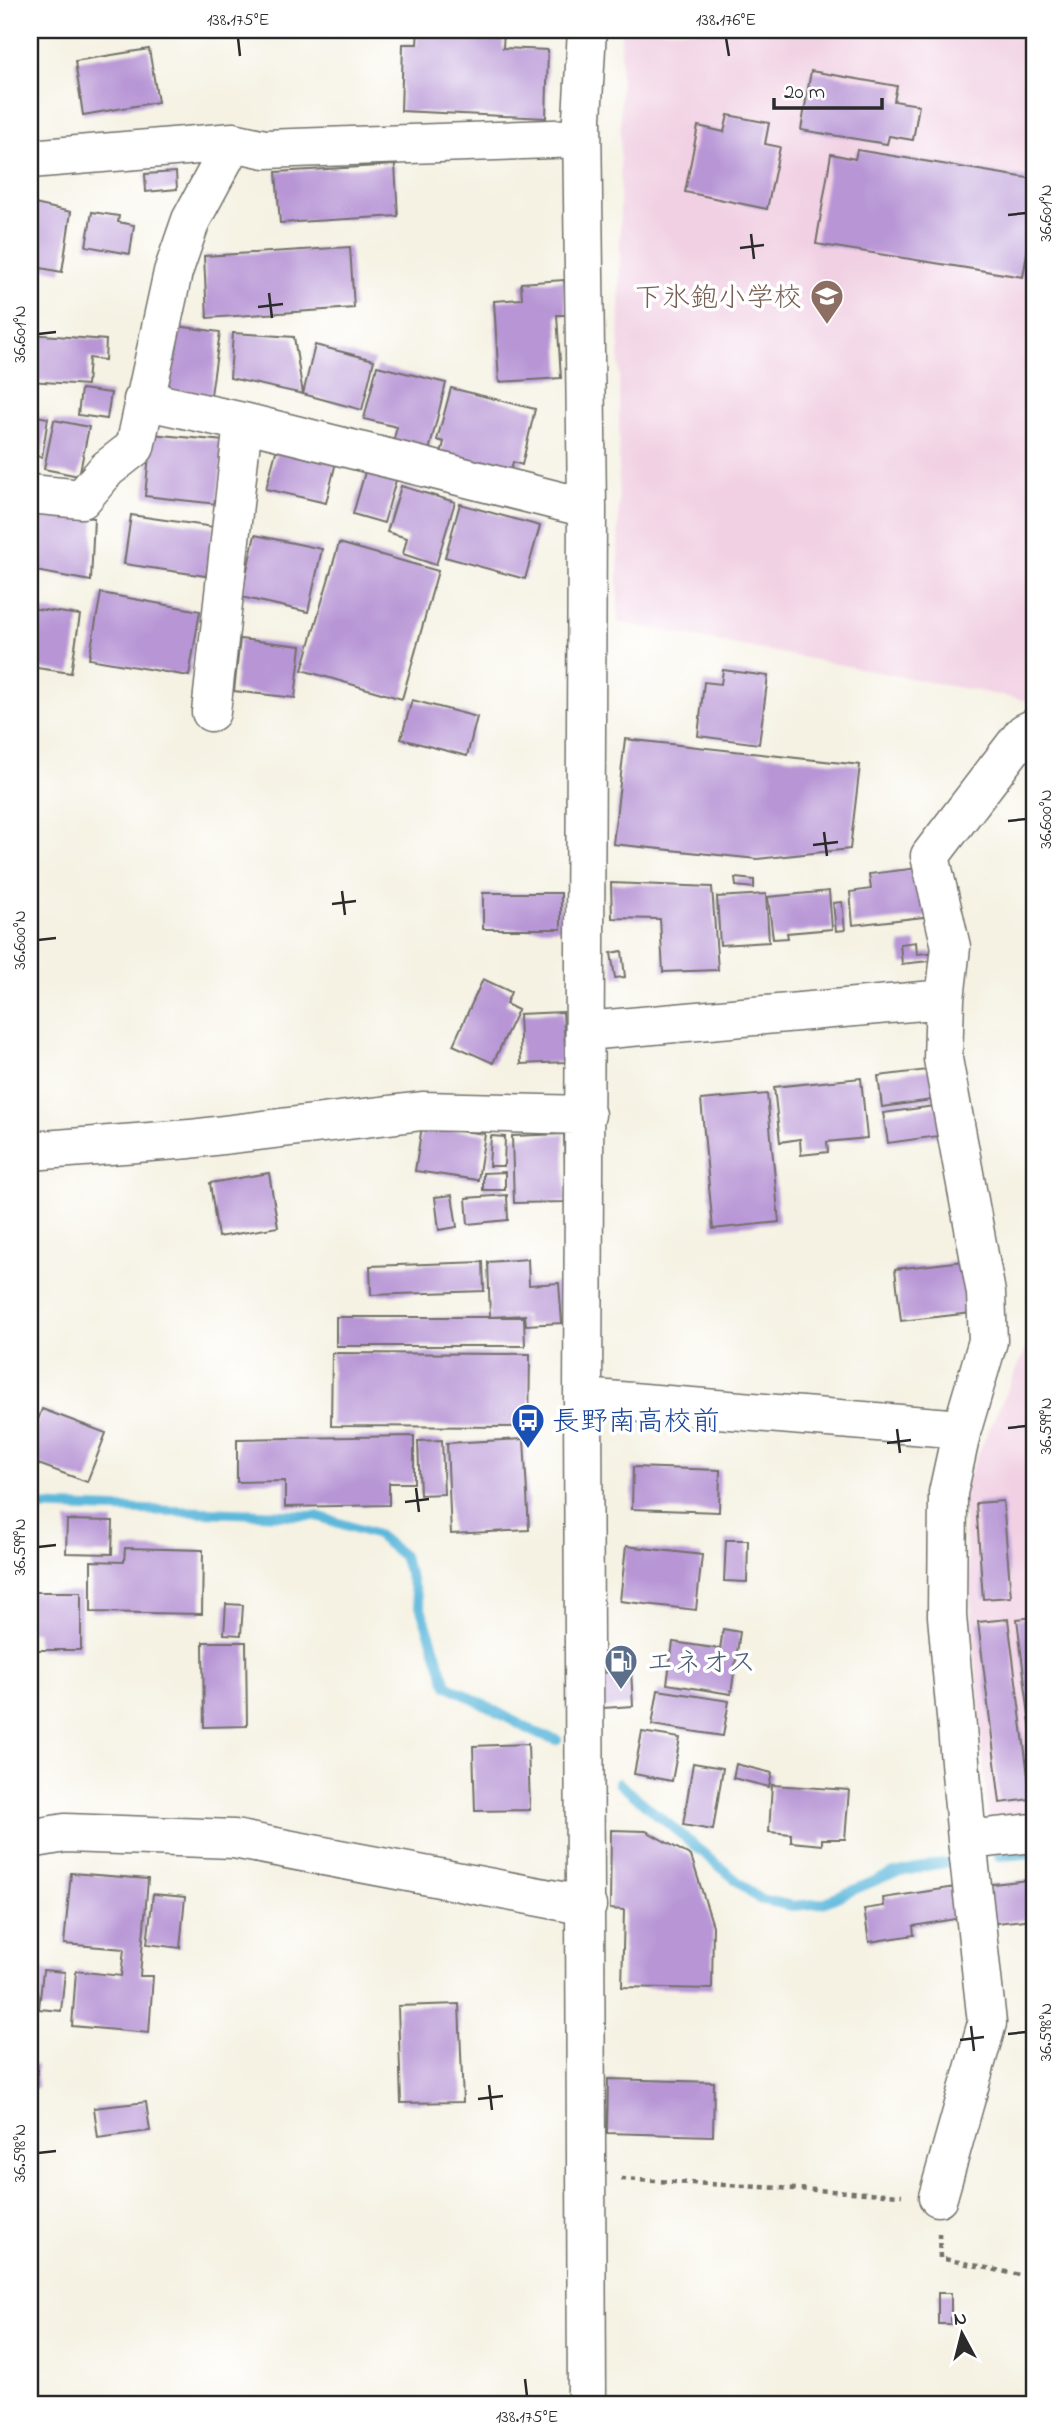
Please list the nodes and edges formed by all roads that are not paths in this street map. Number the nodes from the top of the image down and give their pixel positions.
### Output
1 (587, 30) edge
2 (30, 136) edge
3 (582, 138) junction
4 (233, 142) junction
5 (30, 159) edge
6 (143, 400) junction
7 (243, 422) junction
8 (30, 494) edge
9 (587, 508) junction
10 (211, 712) dead end
11 (1034, 728) edge
12 (945, 999) junction
13 (586, 1031) junction
14 (586, 1115) junction
15 (30, 1151) edge
16 (583, 1398) junction
17 (962, 1429) junction
18 (1034, 1833) edge
19 (30, 1839) edge
20 (967, 1840) junction
21 (587, 1906) junction
22 (938, 2197) road end
23 (587, 2405) edge

1 - 3 street
2 - 5 street
3 - 4 street
3 - 9 street
4 - 5 street
4 - 6 street
6 - 7 street
6 - 8 street
7 - 9 street
7 - 10 street
9 - 13 street
11 - 12 street
12 - 13 street
12 - 17 street
13 - 14 street
14 - 15 street
14 - 16 street
16 - 17 street
16 - 21 street
17 - 20 street
18 - 20 street
19 - 21 street
20 - 22 street
21 - 23 street

